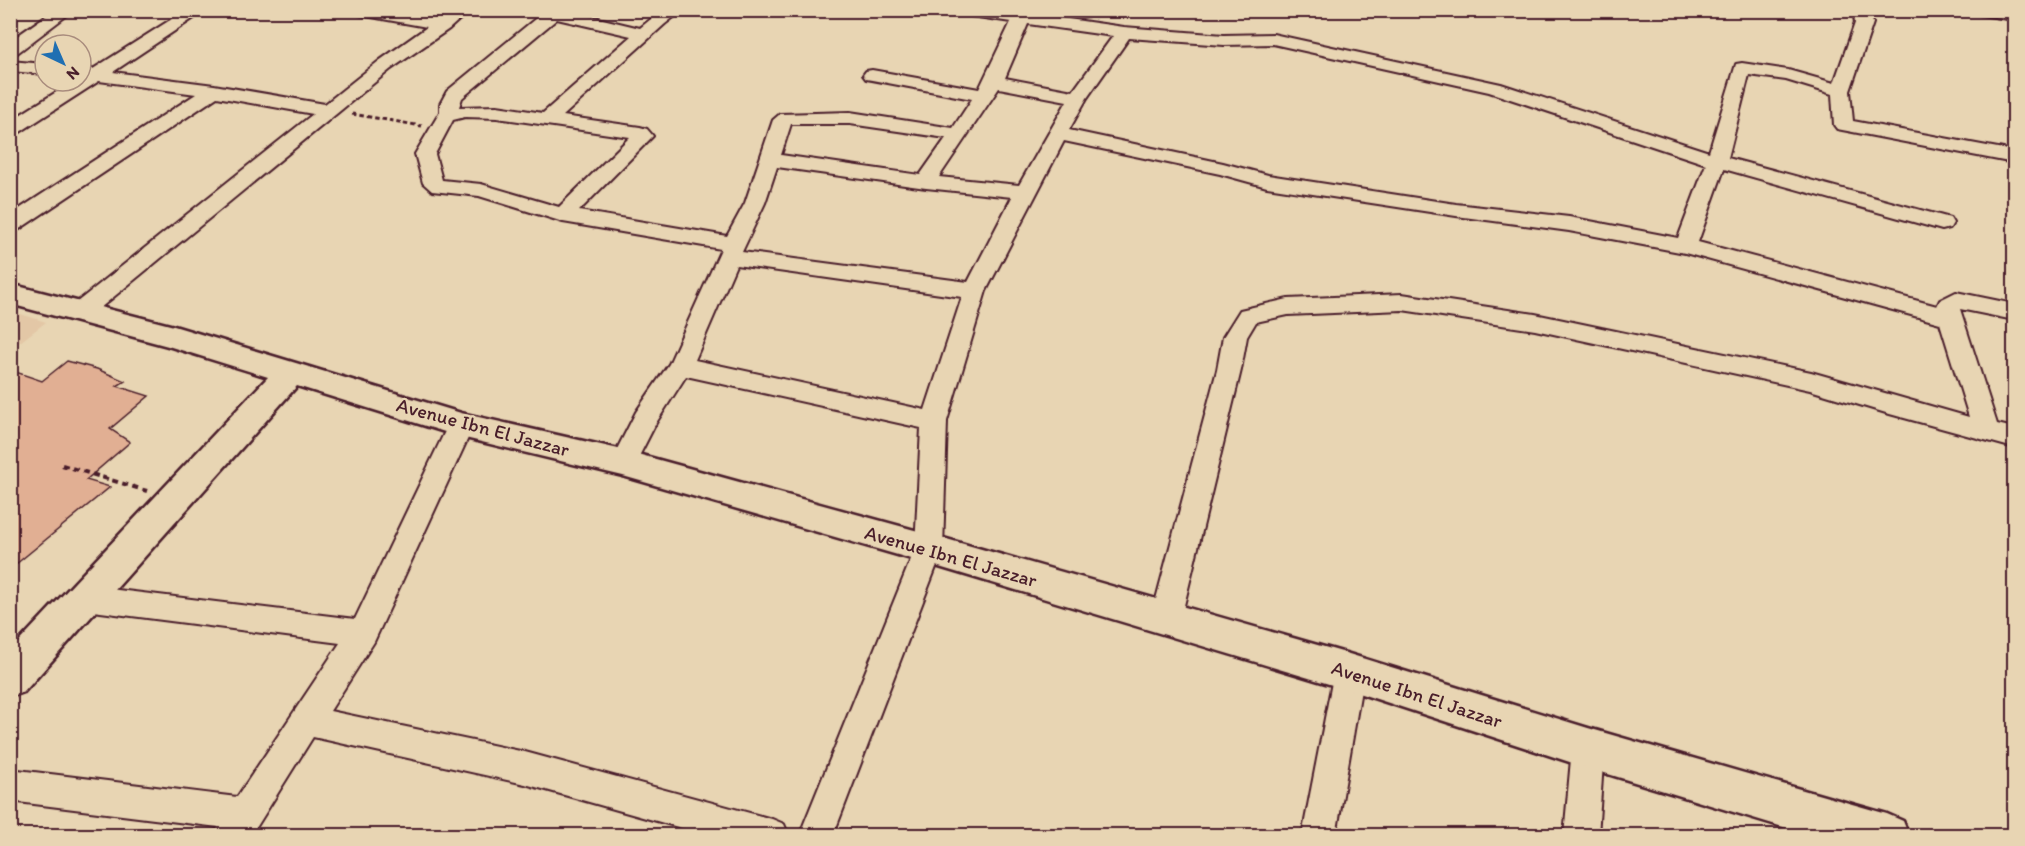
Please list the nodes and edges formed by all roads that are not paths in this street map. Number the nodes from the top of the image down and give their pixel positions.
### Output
1 (66, 10) edge
2 (198, 10) edge
3 (360, 10) edge
4 (462, 10) edge
5 (675, 10) edge
6 (964, 10) edge
7 (1861, 10) edge
8 (1981, 10) edge
9 (386, 12) edge
10 (555, 12) edge
11 (2014, 15) edge
12 (1021, 19) junction
13 (443, 25) junction
14 (1133, 29) junction
15 (644, 34) junction
16 (10, 50) edge
17 (10, 66) edge
18 (33, 68) edge
19 (1850, 68) junction
20 (93, 72) edge
21 (93, 74) edge
22 (872, 75) dead end
23 (1788, 75) junction
24 (989, 89) junction
25 (214, 91) junction
26 (1841, 91) junction
27 (63, 93) edge
28 (1078, 98) junction
29 (331, 111) junction
30 (548, 120) junction
31 (444, 121) junction
32 (10, 130) edge
33 (957, 134) junction
34 (1059, 134) junction
35 (2014, 157) edge
36 (771, 160) junction
37 (1718, 161) junction
38 (926, 182) junction
39 (1025, 192) junction
40 (563, 215) junction
41 (1942, 223) dead end
42 (10, 225) edge
43 (1686, 246) junction
44 (731, 251) junction
45 (975, 291) junction
46 (10, 294) edge
47 (80, 312) junction
48 (2014, 312) edge
49 (1950, 318) junction
50 (680, 366) junction
51 (292, 372) junction
52 (934, 421) junction
53 (461, 425) junction
54 (1986, 429) junction
55 (2014, 438) edge
56 (623, 463) junction
57 (929, 549) junction
58 (85, 598) junction
59 (1166, 618) junction
60 (363, 633) junction
61 (1349, 672) junction
62 (10, 679) edge
63 (306, 721) junction
64 (1588, 748) junction
65 (10, 785) edge
66 (238, 825) edge
67 (772, 836) edge
68 (816, 836) edge
69 (1319, 836) edge
70 (1581, 836) edge
71 (1887, 836) edge

1 - 16 street
2 - 20 street
3 - 9 street
4 - 13 street
5 - 15 street
6 - 12 street
7 - 19 street
8 - 11 street
9 - 13 street
10 - 15 street
10 - 31 street
12 - 14 street
12 - 24 street
13 - 29 street
14 - 28 street
14 - 37 street
15 - 30 street
17 - 18 street
19 - 23 street
19 - 26 street
21 - 25 street
22 - 24 street
23 - 26 street
23 - 37 street
24 - 28 street
24 - 33 street
25 - 29 street
25 - 42 street
26 - 35 street
27 - 32 street
28 - 34 street
29 - 47 street
30 - 31 street
30 - 40 street
31 - 40 street
33 - 36 street
33 - 38 street
34 - 39 street
34 - 43 street
36 - 38 street
36 - 44 street
37 - 41 street
37 - 43 street
38 - 39 street
39 - 45 street
40 - 44 street
43 - 49 street
44 - 45 street
44 - 50 street
45 - 52 street
46 - 47 main road, Avenue Ibn El Jazzar
47 - 51 main road, Avenue Ibn El Jazzar
48 - 49 street
49 - 54 street
50 - 52 street
50 - 56 street
51 - 53 main road, Avenue Ibn El Jazzar
51 - 58 main road
52 - 57 street
53 - 56 main road, Avenue Ibn El Jazzar
53 - 60 street
54 - 55 street
54 - 59 street
56 - 57 main road, Avenue Ibn El Jazzar
57 - 59 main road, Avenue Ibn El Jazzar
57 - 68 street
58 - 60 street
58 - 62 main road
59 - 61 main road, Avenue Ibn El Jazzar
60 - 63 street
61 - 64 main road, Avenue Ibn El Jazzar
61 - 69 street
63 - 66 street
63 - 67 street
64 - 70 street
64 - 71 main road, Avenue Ibn El Jazzar
65 - 66 street

